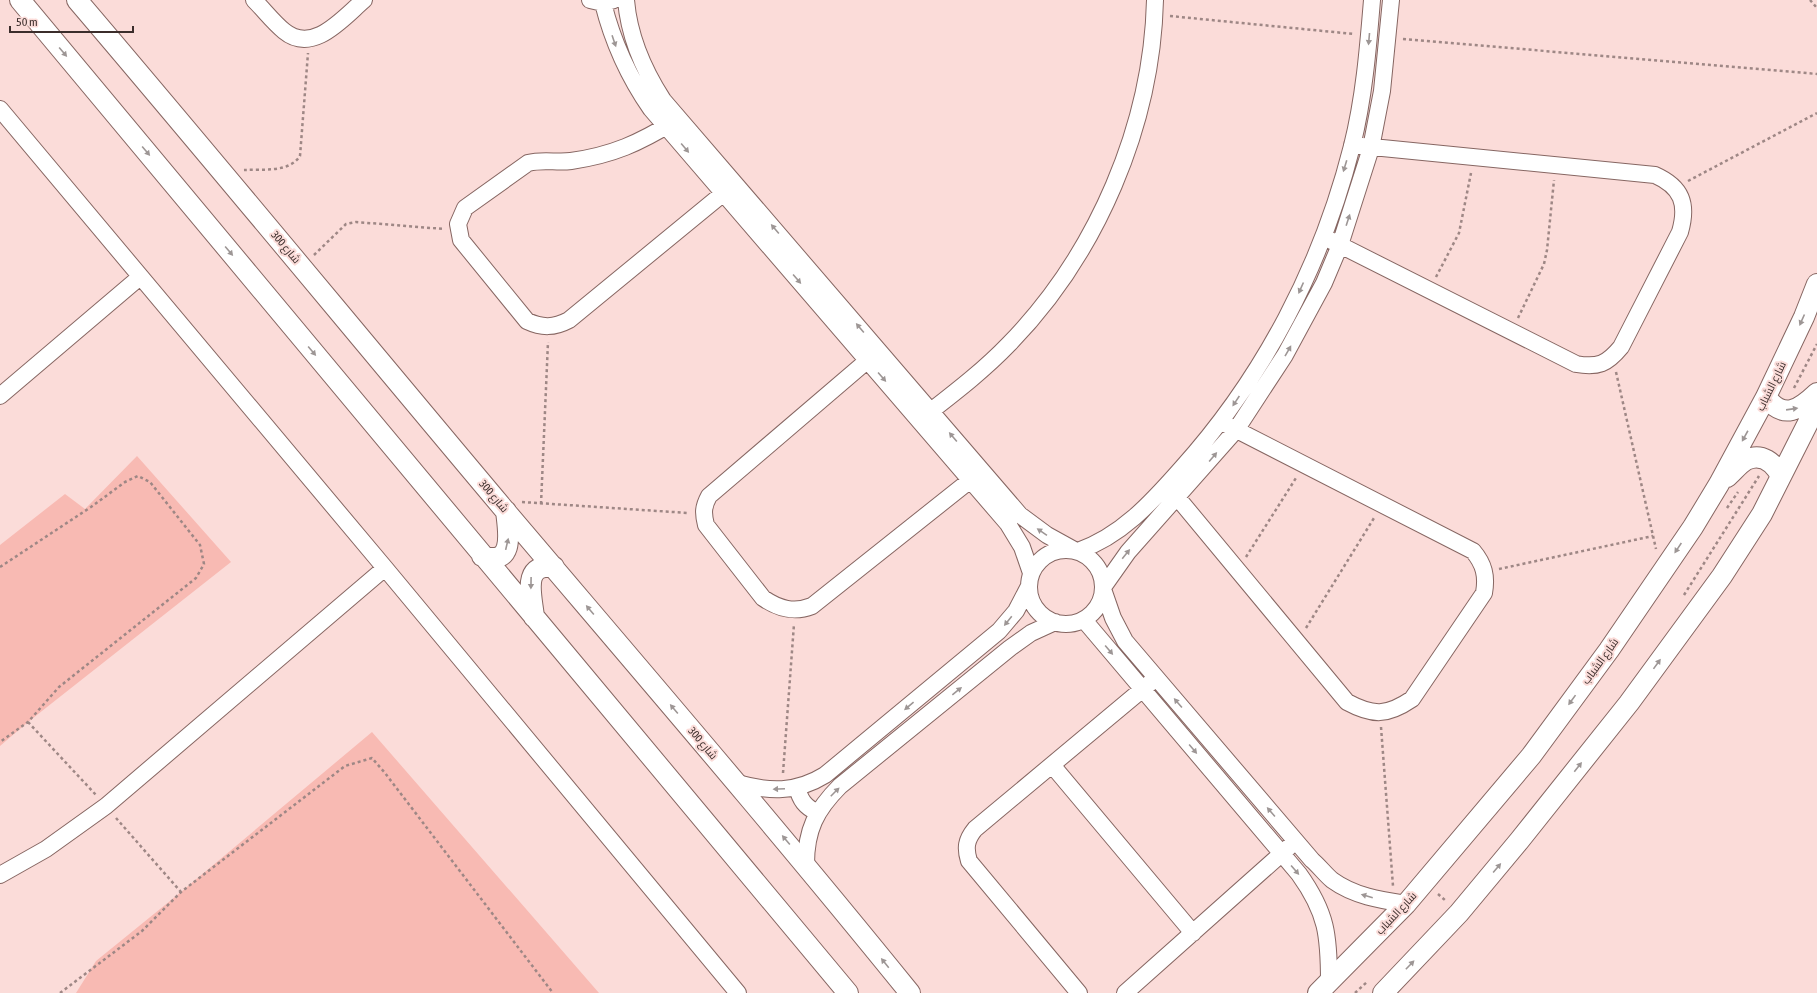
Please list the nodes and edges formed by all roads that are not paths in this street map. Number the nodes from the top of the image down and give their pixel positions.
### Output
1 (20, 0) edge
2 (77, 0) edge
3 (254, 0) edge
4 (364, 0) edge
5 (626, 0) edge
6 (1372, 0) edge
7 (1391, 0) edge
8 (602, 1) edge
9 (1154, 7) edge
10 (0, 109) edge
11 (673, 122) junction
12 (1352, 145) junction
13 (1371, 148) junction
14 (736, 183) junction
15 (724, 193) junction
16 (1324, 237) junction
17 (1340, 245) junction
18 (140, 277) junction
19 (1817, 284) edge
20 (873, 356) junction
21 (1817, 393) edge
22 (0, 396) edge
23 (1766, 397) junction
24 (1817, 405) edge
25 (931, 411) junction
26 (1221, 422) junction
27 (1236, 430) junction
28 (976, 475) junction
29 (1781, 476) junction
30 (1719, 484) junction
31 (1171, 491) junction
32 (501, 505) junction
33 (1077, 551) junction
34 (482, 556) junction
35 (554, 567) junction
36 (385, 568) junction
37 (1030, 581) junction
38 (1104, 589) junction
39 (534, 617) junction
40 (1084, 620) junction
41 (1055, 622) junction
42 (1156, 677) junction
43 (1142, 689) junction
44 (1052, 765) junction
45 (737, 783) junction
46 (797, 787) junction
47 (818, 813) junction
48 (1296, 841) junction
49 (1281, 855) junction
50 (806, 864) junction
51 (0, 875) edge
52 (1400, 903) junction
53 (1193, 933) junction
54 (1324, 988) edge
55 (738, 993) edge
56 (848, 993) edge
57 (910, 993) edge
58 (1078, 993) edge
59 (1125, 993) edge
60 (1383, 993) edge

1 -> 34 street
2 - 32 street, شارع 300
3 - 4 street
5 - 11 street
6 -> 12 street
7 - 13 street
8 -> 11 street
9 - 25 street
10 - 18 street
11 - 14 street
11 -> 15 street
11 - 15 street
12 - 13 street
12 -> 16 street
17 -> 13 street
13 - 17 street
14 - 15 street
20 -> 14 street
15 -> 20 street
16 - 17 street
16 -> 26 street
27 -> 17 street
18 - 22 street
18 - 36 street
19 -> 23 street, شارع الشباب
20 - 25 street
20 -> 28 street
20 - 28 street
23 -> 21 street
23 -> 30 street, شارع الشباب
24 - 29 street
28 -> 25 street
26 - 27 street
26 - 31 street
31 -> 27 street
27 - 31 street
33 -> 28 street
28 - 37 street
29 - 30 street
60 -> 29 street
30 -> 52 street, شارع الشباب
31 - 33 street
38 -> 31 street
34 -> 32 street
32 - 35 street, شارع 300
33 - 37 street
33 - 38 street
34 - 39 street
35 -> 39 street
45 -> 35 street, شارع 300
36 - 51 street
36 - 55 street
37 - 41 street
37 -> 46 street
38 - 40 street
38 - 42 street
39 - 56 street
40 - 41 street
40 -> 43 street
47 -> 41 street
42 - 43 street
48 -> 42 street
43 - 44 street
43 -> 49 street
44 - 53 street
44 - 58 street
46 -> 45 street
50 -> 45 street, شارع 300
46 - 47 street
47 - 50 street
48 - 49 street
52 -> 48 street
49 - 53 street
49 -> 54 street
57 -> 50 street, شارع 300
52 - 54 street, شارع الشباب
53 - 59 street

